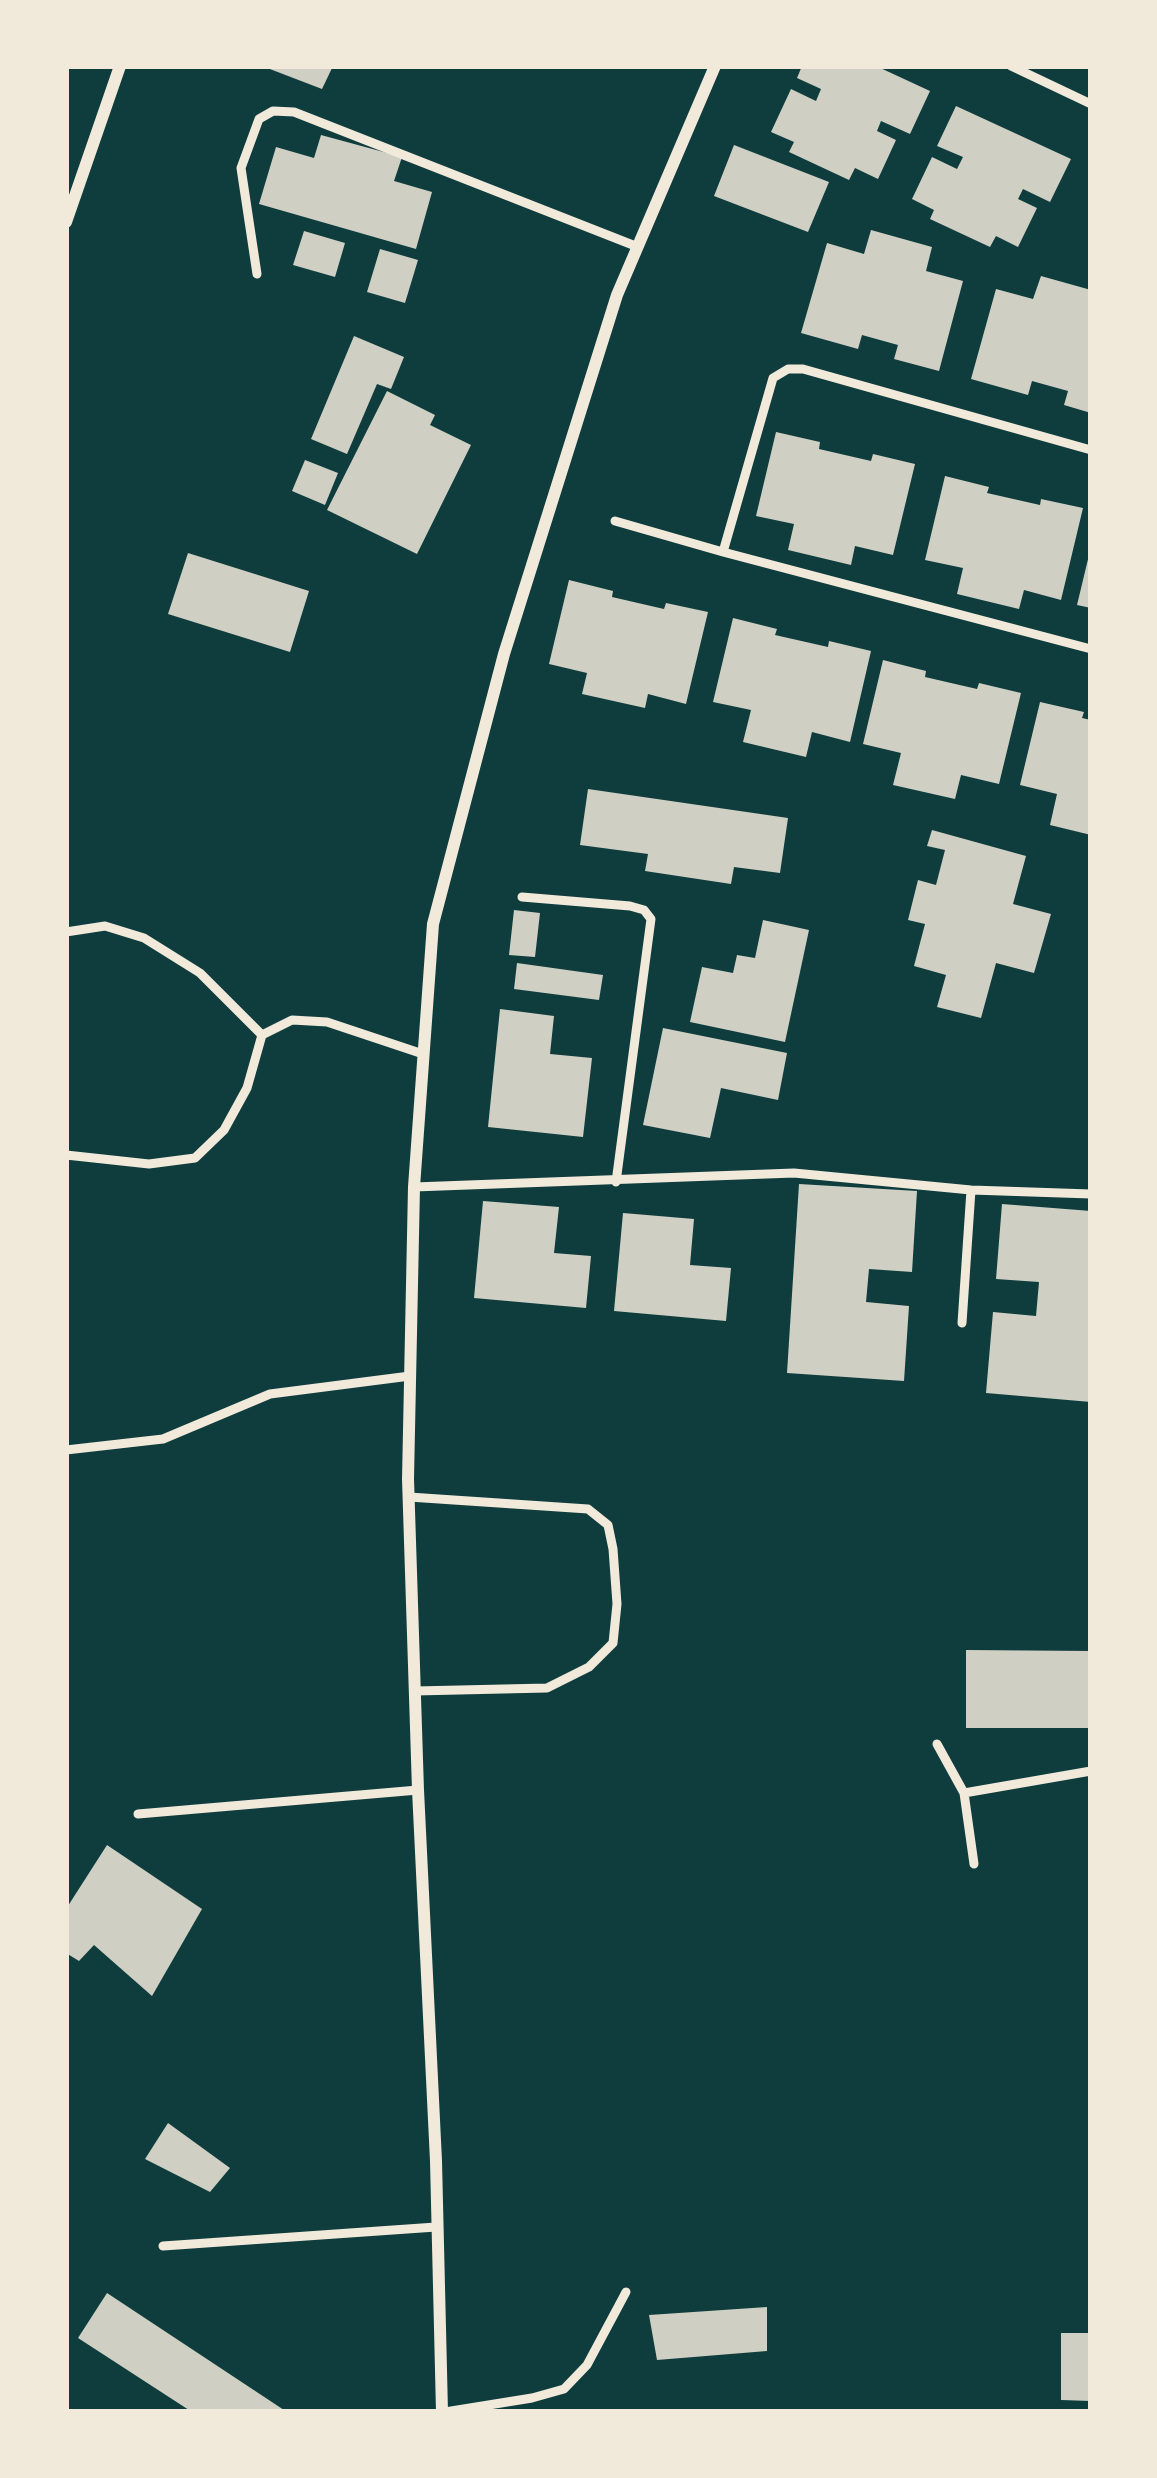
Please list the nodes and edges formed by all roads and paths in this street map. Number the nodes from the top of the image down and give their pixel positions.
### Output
1 (120, 66) edge
2 (715, 66) edge
3 (1011, 66) edge
4 (1091, 104) edge
5 (66, 169) edge
6 (80, 175) junction
7 (66, 222) edge
8 (638, 247) junction
9 (257, 274) dead end
10 (1091, 450) edge
11 (615, 520) dead end
12 (723, 553) junction
13 (1091, 649) edge
14 (522, 897) dead end
15 (66, 932) edge
16 (262, 1035) junction
17 (424, 1054) junction
18 (66, 1156) edge
19 (616, 1182) junction
20 (414, 1187) junction
21 (971, 1190) junction
22 (1091, 1194) edge
23 (962, 1323) dead end
24 (410, 1376) junction
25 (66, 1450) edge
26 (409, 1497) junction
27 (415, 1691) junction
28 (937, 1744) dead end
29 (1091, 1771) edge
30 (418, 1790) junction
31 (964, 1793) junction
32 (138, 1814) dead end
33 (974, 1864) dead end
34 (436, 2227) junction
35 (163, 2246) dead end
36 (626, 2292) dead end
37 (444, 2412) edge

1 - 6 street
2 - 8 street
3 - 4 lane
5 - 6 street
6 - 7 street
8 - 9 lane
8 - 17 street
10 - 12 lane
11 - 12 lane
12 - 13 lane
14 - 19 lane
15 - 16 lane
16 - 17 lane
16 - 18 lane
17 - 20 street
19 - 20 lane
19 - 21 lane
20 - 24 street
21 - 22 lane
21 - 23 lane
24 - 25 lane
24 - 26 street
26 - 27 street
26 - 27 lane
27 - 30 street
28 - 31 lane
29 - 31 lane
30 - 32 lane
30 - 34 street
31 - 33 lane
34 - 35 lane
34 - 37 street
36 - 37 lane

